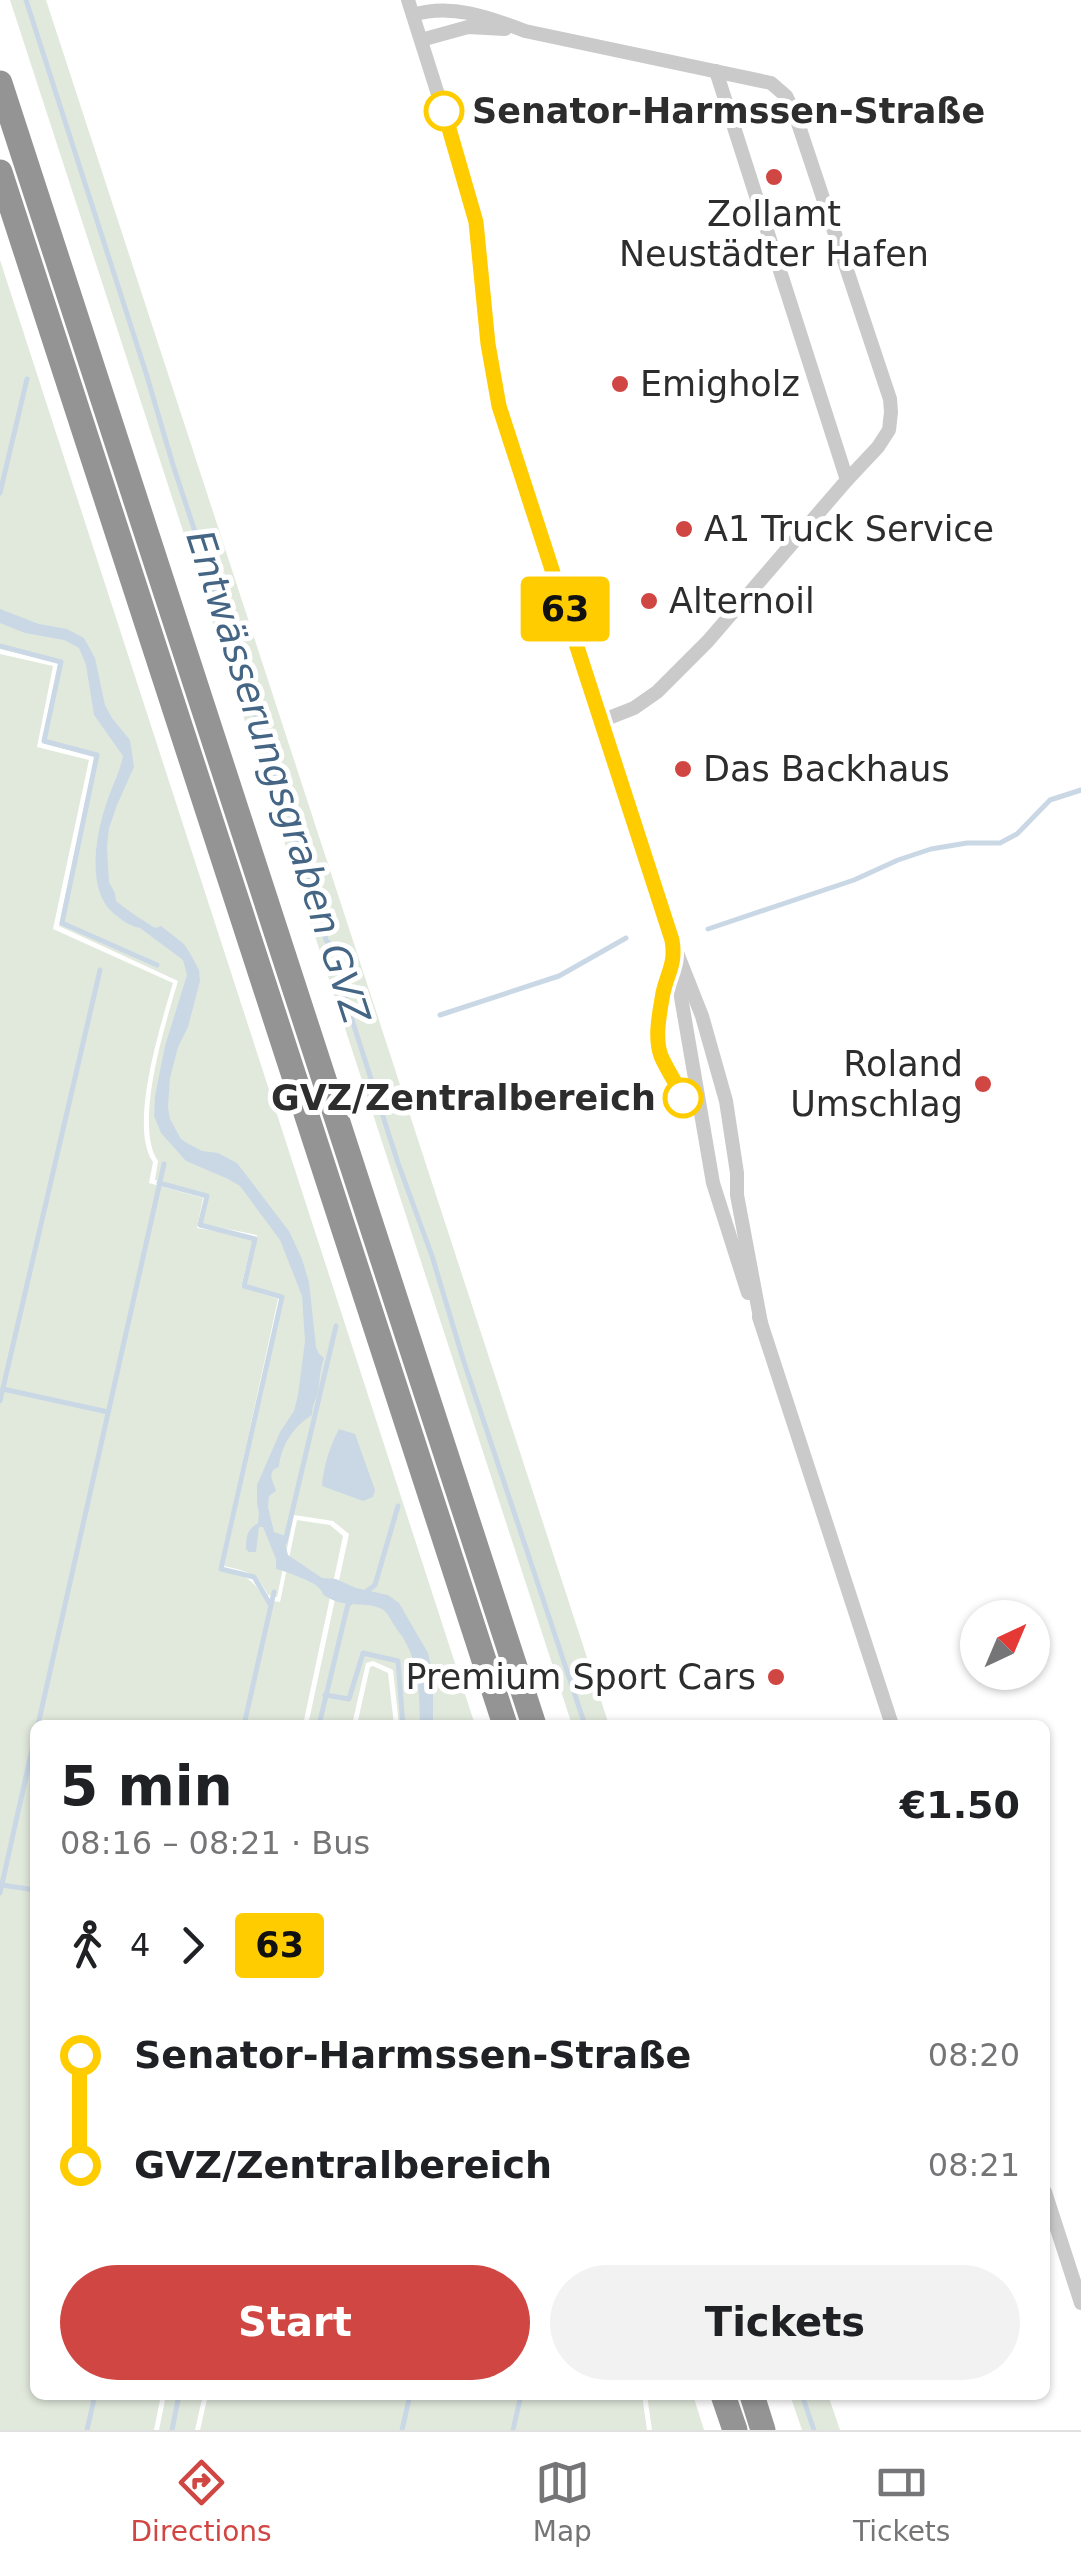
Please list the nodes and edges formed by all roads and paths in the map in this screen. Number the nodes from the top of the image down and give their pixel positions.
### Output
1 (410, 7) edge
2 (526, 30) junction
3 (421, 40) junction
4 (716, 72) junction
5 (0, 83) edge
6 (0, 172) edge
7 (846, 480) junction
8 (601, 720) junction
9 (672, 940) junction
10 (762, 1323) junction
11 (503, 1720) edge
12 (532, 1720) edge
13 (890, 1720) edge
14 (1050, 2207) edge
15 (1081, 2303) edge
16 (726, 2400) edge
17 (754, 2400) edge
18 (735, 2430) edge
19 (763, 2430) edge

1 - 2 street
1 - 3 street
2 - 3 street
2 - 4 street
3 - 8 street
4 - 7 street
4 - 7 street
5 - 12 highway
6 - 11 highway
7 - 8 street
8 - 9 street
9 - 10 street
9 - 10 street
10 - 13 street
14 - 15 street
16 - 18 highway
17 - 19 highway

